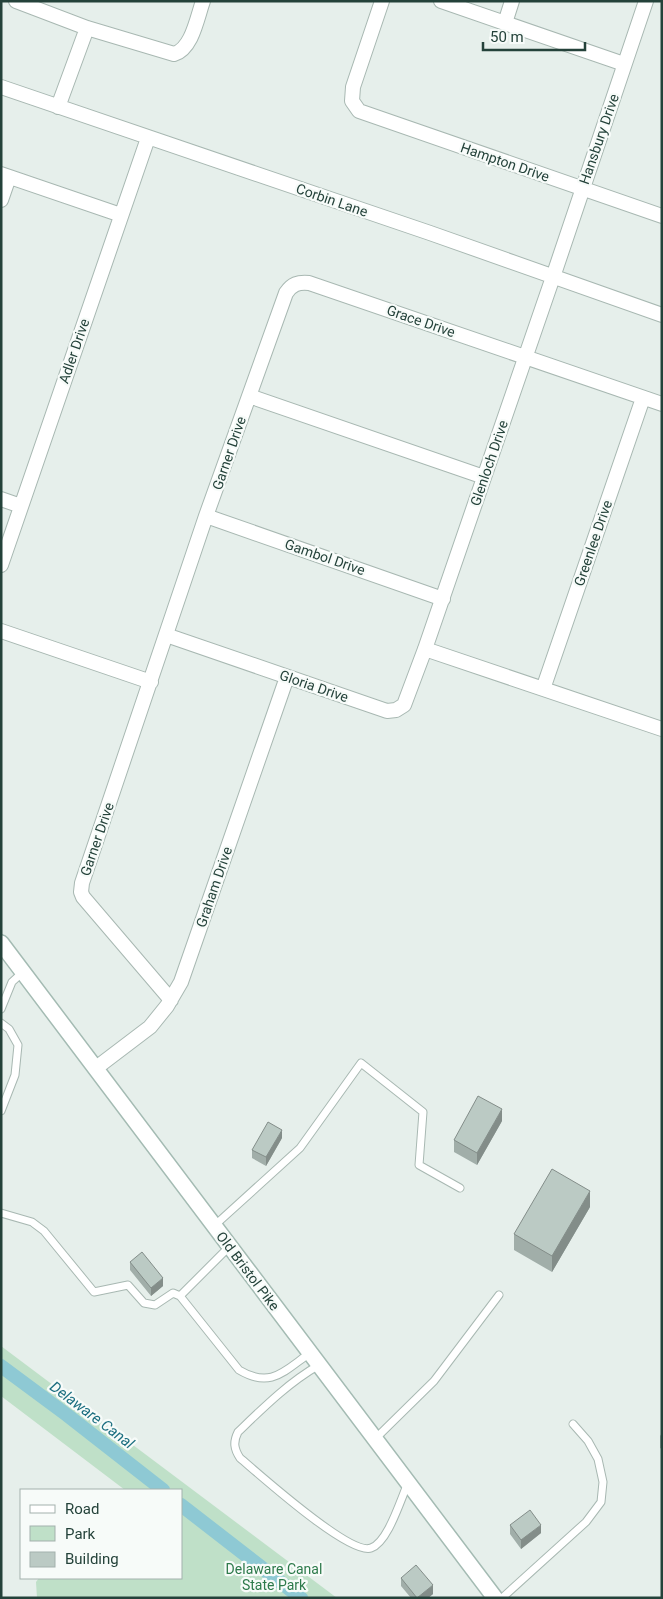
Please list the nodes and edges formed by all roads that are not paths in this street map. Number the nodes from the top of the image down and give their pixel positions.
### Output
1 (16, 1) edge
2 (203, 1) edge
3 (382, 1) edge
4 (441, 1) edge
5 (512, 1) edge
6 (646, 1) edge
7 (505, 23) junction
8 (87, 28) junction
9 (624, 64) junction
10 (1, 87) edge
11 (58, 107) junction
12 (148, 138) junction
13 (5, 175) edge
14 (582, 189) junction
15 (1, 200) edge
16 (121, 215) junction
17 (662, 216) edge
18 (553, 277) junction
19 (662, 315) edge
20 (525, 357) junction
21 (249, 396) junction
22 (643, 398) junction
23 (662, 404) edge
24 (484, 477) junction
25 (1, 499) edge
26 (21, 506) junction
27 (206, 516) junction
28 (1, 565) edge
29 (443, 598) junction
30 (1, 631) edge
31 (166, 635) junction
32 (425, 649) junction
33 (287, 677) junction
34 (151, 682) junction
35 (543, 689) junction
36 (661, 726) edge
37 (1, 943) edge
38 (23, 972) junction
39 (171, 1000) junction
40 (1, 1010) edge
41 (1, 1023) edge
42 (96, 1068) junction
43 (1, 1111) edge
44 (460, 1188) dead end
45 (1, 1213) edge
46 (214, 1226) junction
47 (229, 1246) junction
48 (499, 1295) dead end
49 (180, 1296) junction
50 (310, 1352) junction
51 (320, 1365) junction
52 (573, 1424) dead end
53 (375, 1439) junction
54 (408, 1483) junction
55 (496, 1598) edge
56 (502, 1598) edge

1 - 8 street
2 - 8 street
3 - 14 street, Hampton Drive
4 - 7 street
5 - 7 street
6 - 9 street, Hansbury Drive
7 - 9 street
8 - 11 street
9 - 14 street, Hansbury Drive
10 - 11 street, Corbin Lane
11 - 12 street, Corbin Lane
12 - 16 street, Adler Drive
12 - 18 street, Corbin Lane
13 - 15 street
13 - 16 street
14 - 17 street, Hampton Drive
14 - 18 street, Hansbury Drive
16 - 26 street, Adler Drive
18 - 19 street, Corbin Lane
18 - 20 street, Glenloch Drive
20 - 21 street, Grace Drive
20 - 22 street, Grace Drive
20 - 24 street, Glenloch Drive
21 - 24 street
21 - 27 street, Garner Drive
22 - 23 street, Grace Drive
22 - 35 street, Greenlee Drive
24 - 29 street, Glenloch Drive
25 - 26 street
26 - 28 street, Adler Drive
27 - 29 street, Gambol Drive
27 - 31 street, Garner Drive
29 - 32 street, Glenloch Drive
30 - 34 street
31 - 33 street, Gloria Drive
31 - 34 street, Garner Drive
32 - 33 street, Gloria Drive
32 - 35 street
33 - 39 street, Graham Drive
34 - 39 street, Garner Drive
35 - 36 street
37 - 38 main road, Old Bristol Pike
38 - 40 lane
38 - 42 main road, Old Bristol Pike
39 - 42 street, Graham Drive
41 - 43 lane
42 - 46 main road, Old Bristol Pike
44 - 46 lane
45 - 49 lane
46 - 47 main road, Old Bristol Pike
47 - 49 lane
47 - 50 main road, Old Bristol Pike
48 - 53 lane
49 - 50 lane
50 - 51 main road, Old Bristol Pike
51 - 53 main road, Old Bristol Pike
51 - 54 lane
52 - 56 lane
53 - 54 main road, Old Bristol Pike
54 - 55 main road, Old Bristol Pike

